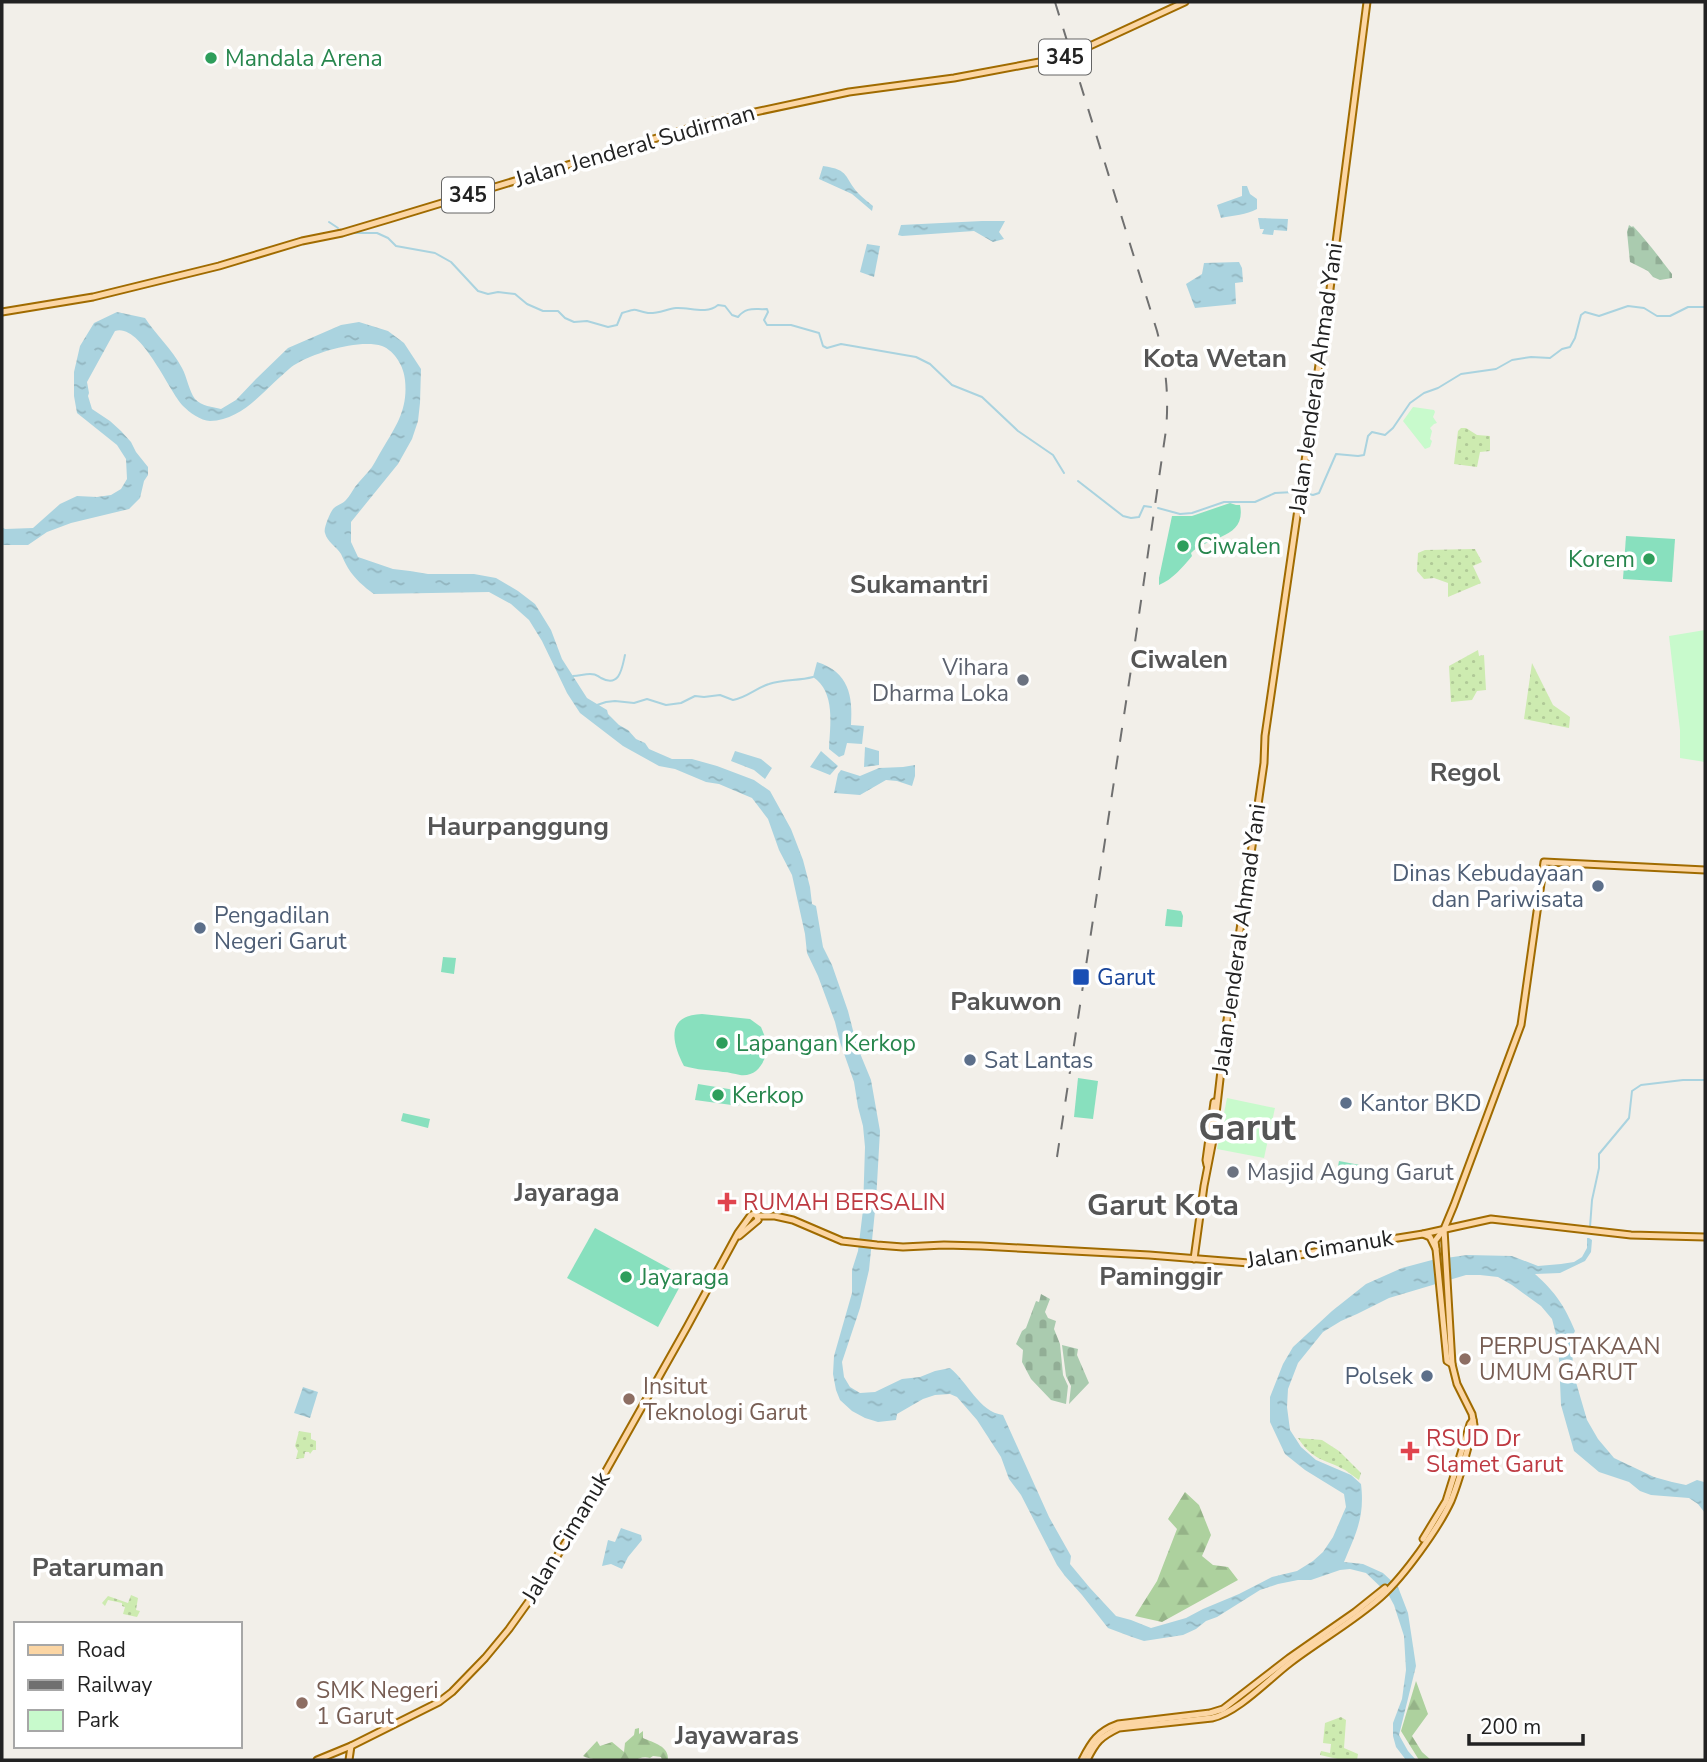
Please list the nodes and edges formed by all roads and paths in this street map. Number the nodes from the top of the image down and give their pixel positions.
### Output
1 (1185, 2) edge
2 (1367, 2) edge
3 (2, 312) edge
4 (1705, 870) edge
5 (1444, 1229) junction
6 (1423, 1234) junction
7 (1705, 1237) edge
8 (1436, 1249) junction
9 (1194, 1259) junction
10 (1452, 1364) junction
11 (1185, 1718) junction
12 (351, 1746) junction
13 (317, 1760) edge
14 (349, 1760) edge
15 (1082, 1760) edge
16 (1087, 1760) edge

1 - 3 main road, Jalan Jenderal Sudirman / 345
2 - 9 main road, Jalan Jenderal Ahmad Yani
4 - 5 main road
5 - 6 main road, Jalan Cimanuk
5 - 7 main road, Jalan Cimanuk
5 - 8 main road
5 - 10 main road
6 - 8 main road
6 - 9 main road, Jalan Cimanuk
8 - 10 main road
9 - 12 main road, Jalan Cimanuk
10 - 11 main road
11 - 15 main road
11 - 16 main road
12 - 13 main road, Jalan Cimanuk
12 - 14 main road

